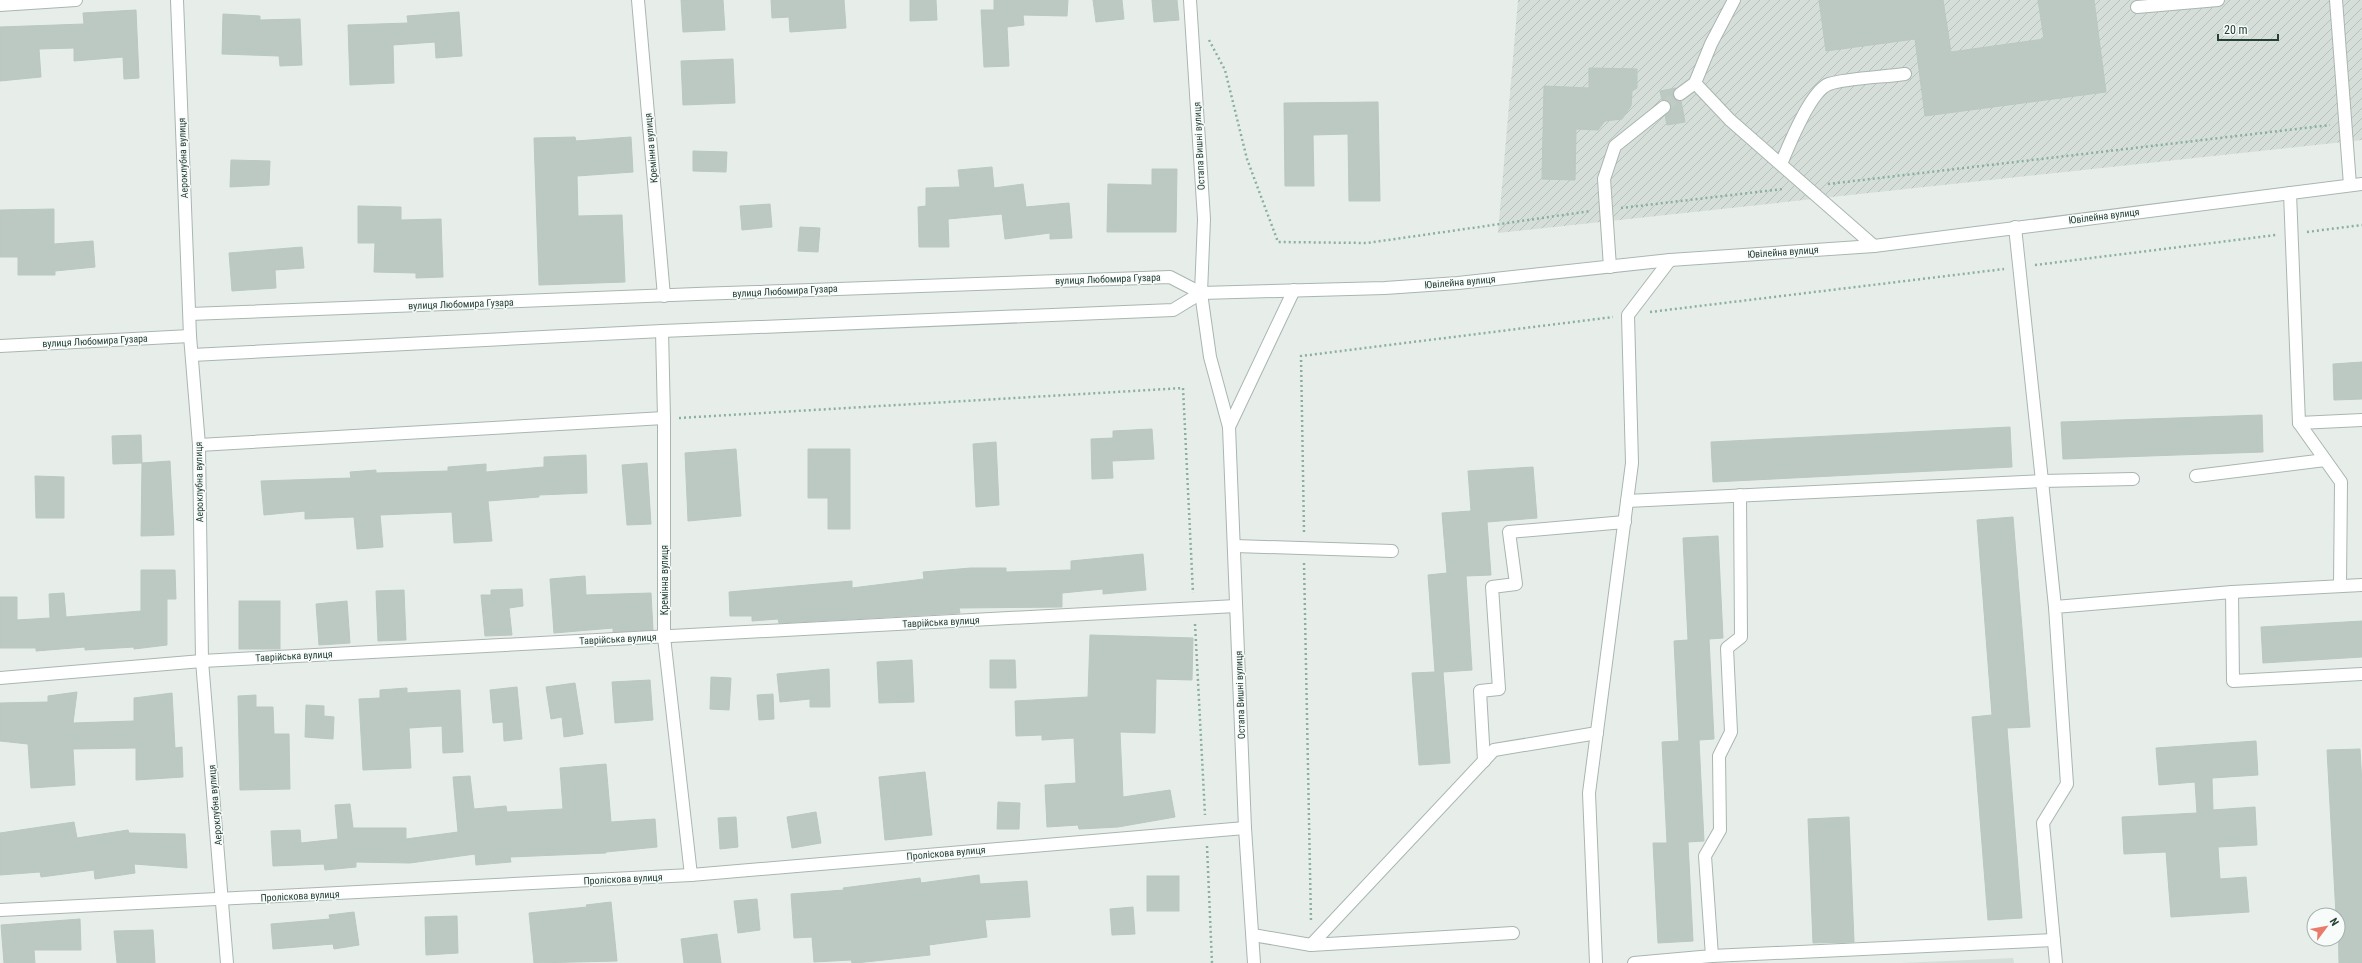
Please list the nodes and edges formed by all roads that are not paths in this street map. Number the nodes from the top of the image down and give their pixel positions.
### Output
1 (76, 0) edge
2 (177, 0) edge
3 (638, 0) edge
4 (1190, 0) edge
5 (1734, 0) edge
6 (2218, 0) edge
7 (2336, 0) edge
8 (0, 4) edge
9 (2137, 7) dead end
10 (1905, 74) dead end
11 (1695, 83) junction
12 (1680, 94) tunnel mouth
13 (1664, 106) tunnel mouth
14 (1781, 164) junction
15 (2356, 184) edge
16 (2290, 193) junction
17 (2015, 227) junction
18 (1874, 246) junction
19 (1670, 260) junction
20 (1610, 267) junction
21 (1294, 290) junction
22 (1201, 293) junction
23 (664, 296) junction
24 (190, 314) junction
25 (662, 331) junction
26 (190, 336) junction
27 (0, 346) edge
28 (192, 355) junction
29 (664, 418) junction
30 (2362, 420) edge
31 (2299, 423) junction
32 (1229, 427) junction
33 (199, 445) junction
34 (2325, 460) junction
35 (2196, 476) dead end
36 (2133, 479) dead end
37 (2042, 481) junction
38 (1740, 495) junction
39 (1627, 501) junction
40 (1625, 522) junction
41 (1235, 546) junction
42 (1392, 551) dead end
43 (2362, 585) edge
44 (2340, 586) junction
45 (2232, 592) junction
46 (1236, 606) junction
47 (2055, 606) junction
48 (664, 637) junction
49 (202, 661) junction
50 (2362, 674) edge
51 (0, 678) edge
52 (1597, 733) junction
53 (1484, 761) junction
54 (1245, 828) junction
55 (691, 875) junction
56 (223, 900) junction
57 (0, 910) edge
58 (1513, 933) dead end
59 (1253, 935) junction
60 (2054, 940) junction
61 (1311, 945) junction
62 (1712, 956) junction
63 (227, 963) edge
64 (1254, 963) edge
65 (1596, 963) edge
66 (1634, 963) edge
67 (2056, 963) edge

1 - 8 street
2 - 24 street, Аероклубна вулиця
3 - 23 street, Кремінна вулиця
4 - 22 street, Остапа Вишні вулиця
5 - 11 street
6 - 9 street
7 - 15 street
10 - 14 street
11 - 12 street
11 - 14 street
13 - 20 street
14 - 18 street
15 - 16 street, Ювілейна вулиця
16 - 17 street, Ювілейна вулиця
16 - 31 street
17 - 18 street, Ювілейна вулиця
17 - 37 street
18 - 19 street, Ювілейна вулиця
19 - 20 street, Ювілейна вулиця
19 - 39 street
20 - 21 street, Ювілейна вулиця
21 - 22 street, Ювілейна вулиця
21 - 32 street
22 - 23 street, вулиця Любомира Гузара
22 - 25 street
22 - 32 street, Остапа Вишні вулиця
23 - 24 street, вулиця Любомира Гузара
24 - 26 street, Аероклубна вулиця
25 - 28 street
25 - 29 street, Кремінна вулиця
26 - 27 street, вулиця Любомира Гузара
26 - 28 street, Аероклубна вулиця
28 - 33 street, Аероклубна вулиця
29 - 33 street
29 - 48 street, Кремінна вулиця
30 - 31 street
31 - 34 street
32 - 41 street, Остапа Вишні вулиця
33 - 49 street, Аероклубна вулиця
34 - 35 street
34 - 44 street
36 - 37 street
37 - 38 street
37 - 47 street
38 - 39 street
38 - 62 street
39 - 40 street
40 - 52 street
40 - 53 street
41 - 42 street
41 - 46 street, Остапа Вишні вулиця
43 - 44 street
44 - 45 street
45 - 47 street
45 - 50 street
46 - 48 street, Таврійська вулиця
46 - 54 street, Остапа Вишні вулиця
47 - 60 street
48 - 49 street, Таврійська вулиця
48 - 55 street, Кремінна вулиця
49 - 51 street, Таврійська вулиця
49 - 56 street, Аероклубна вулиця
52 - 53 street
52 - 65 street
53 - 61 street
54 - 55 street, Проліскова вулиця
54 - 59 street, Остапа Вишні вулиця
55 - 56 street, Проліскова вулиця
56 - 57 street, Проліскова вулиця
56 - 63 street, Аероклубна вулиця
58 - 61 street
59 - 61 street
59 - 64 street, Остапа Вишні вулиця
60 - 62 street
60 - 67 street
62 - 66 street

